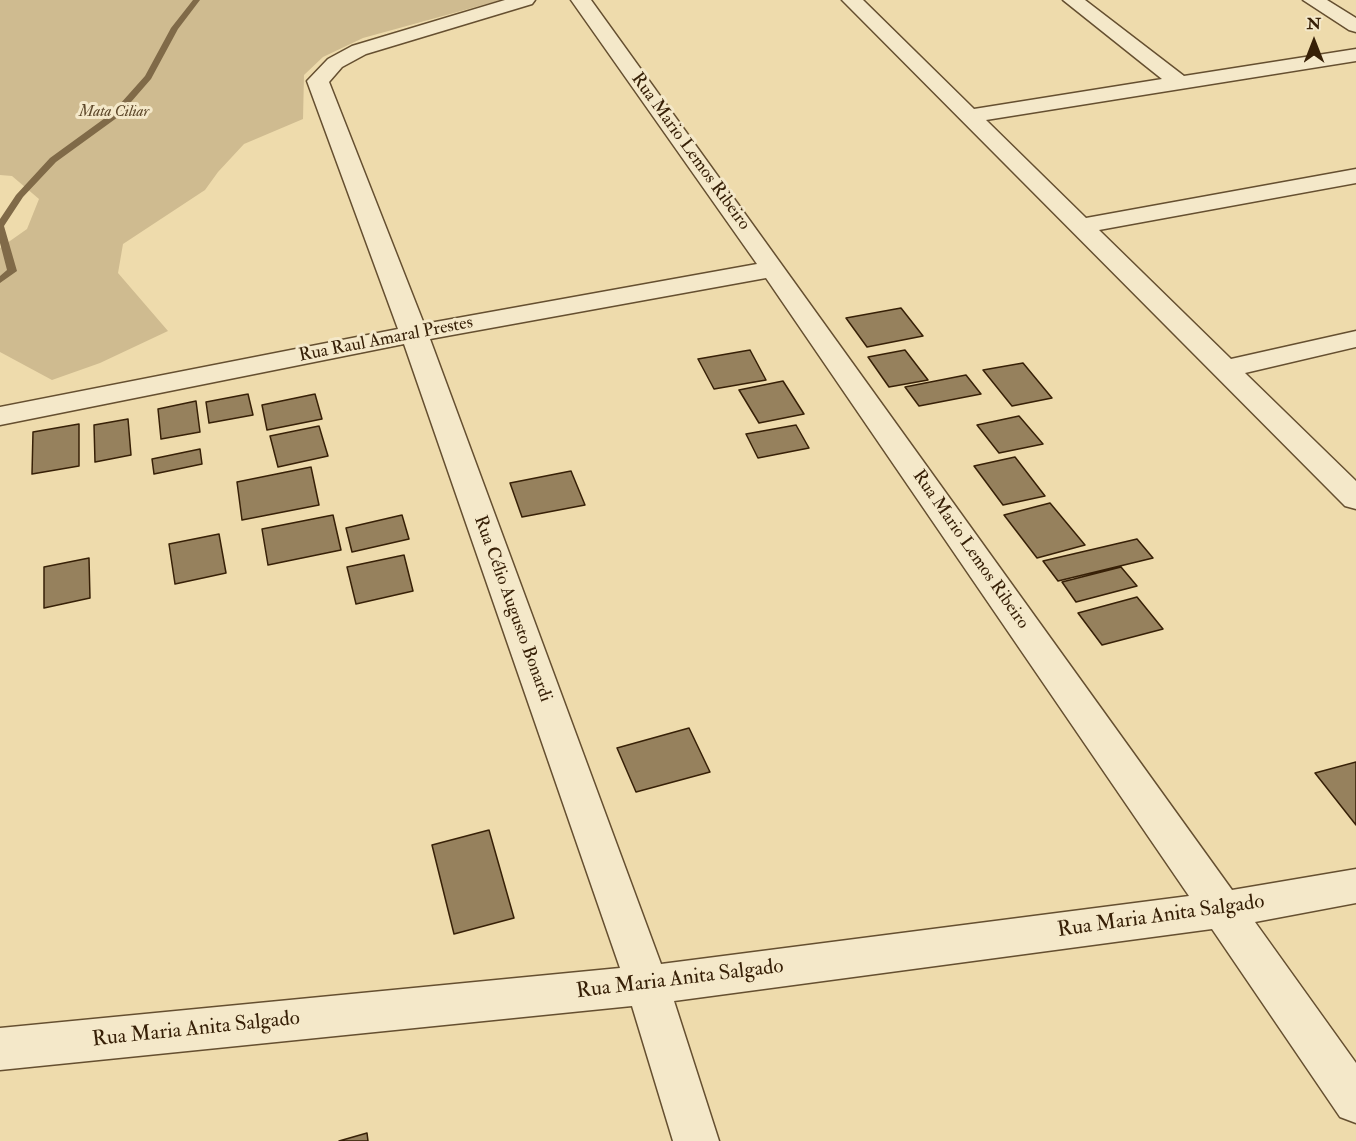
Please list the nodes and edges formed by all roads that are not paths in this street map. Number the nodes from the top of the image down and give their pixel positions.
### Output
1 (525, 0) edge
2 (581, 0) edge
3 (852, 0) edge
4 (1072, 0) edge
5 (1313, 0) edge
6 (1356, 26) edge
7 (1356, 55) edge
8 (1180, 82) junction
9 (969, 116) junction
10 (1356, 176) edge
11 (1080, 226) junction
12 (773, 269) junction
13 (414, 334) junction
14 (1356, 339) edge
15 (1225, 369) junction
16 (0, 417) edge
17 (1356, 499) edge
18 (1356, 886) edge
19 (1222, 910) junction
20 (647, 986) junction
21 (0, 1049) edge
22 (1356, 1101) edge
23 (696, 1141) edge

1 - 13 street, Rua Célio Augusto Bonardi
2 - 12 street, Rua Mario Lemos Ribeiro
3 - 9 street
4 - 8 street
5 - 6 street
7 - 8 street
8 - 9 street
9 - 11 street
10 - 11 street
11 - 15 street
12 - 13 street, Rua Raul Amaral Prestes
12 - 19 street, Rua Mario Lemos Ribeiro
13 - 16 street, Rua Raul Amaral Prestes
13 - 20 street, Rua Célio Augusto Bonardi
14 - 15 street
15 - 17 street
18 - 19 street, Rua Maria Anita Salgado
19 - 20 street, Rua Maria Anita Salgado
19 - 22 street, Rua Mario Lemos Ribeiro
20 - 21 street, Rua Maria Anita Salgado
20 - 23 street, Rua Célio Augusto Bonardi

